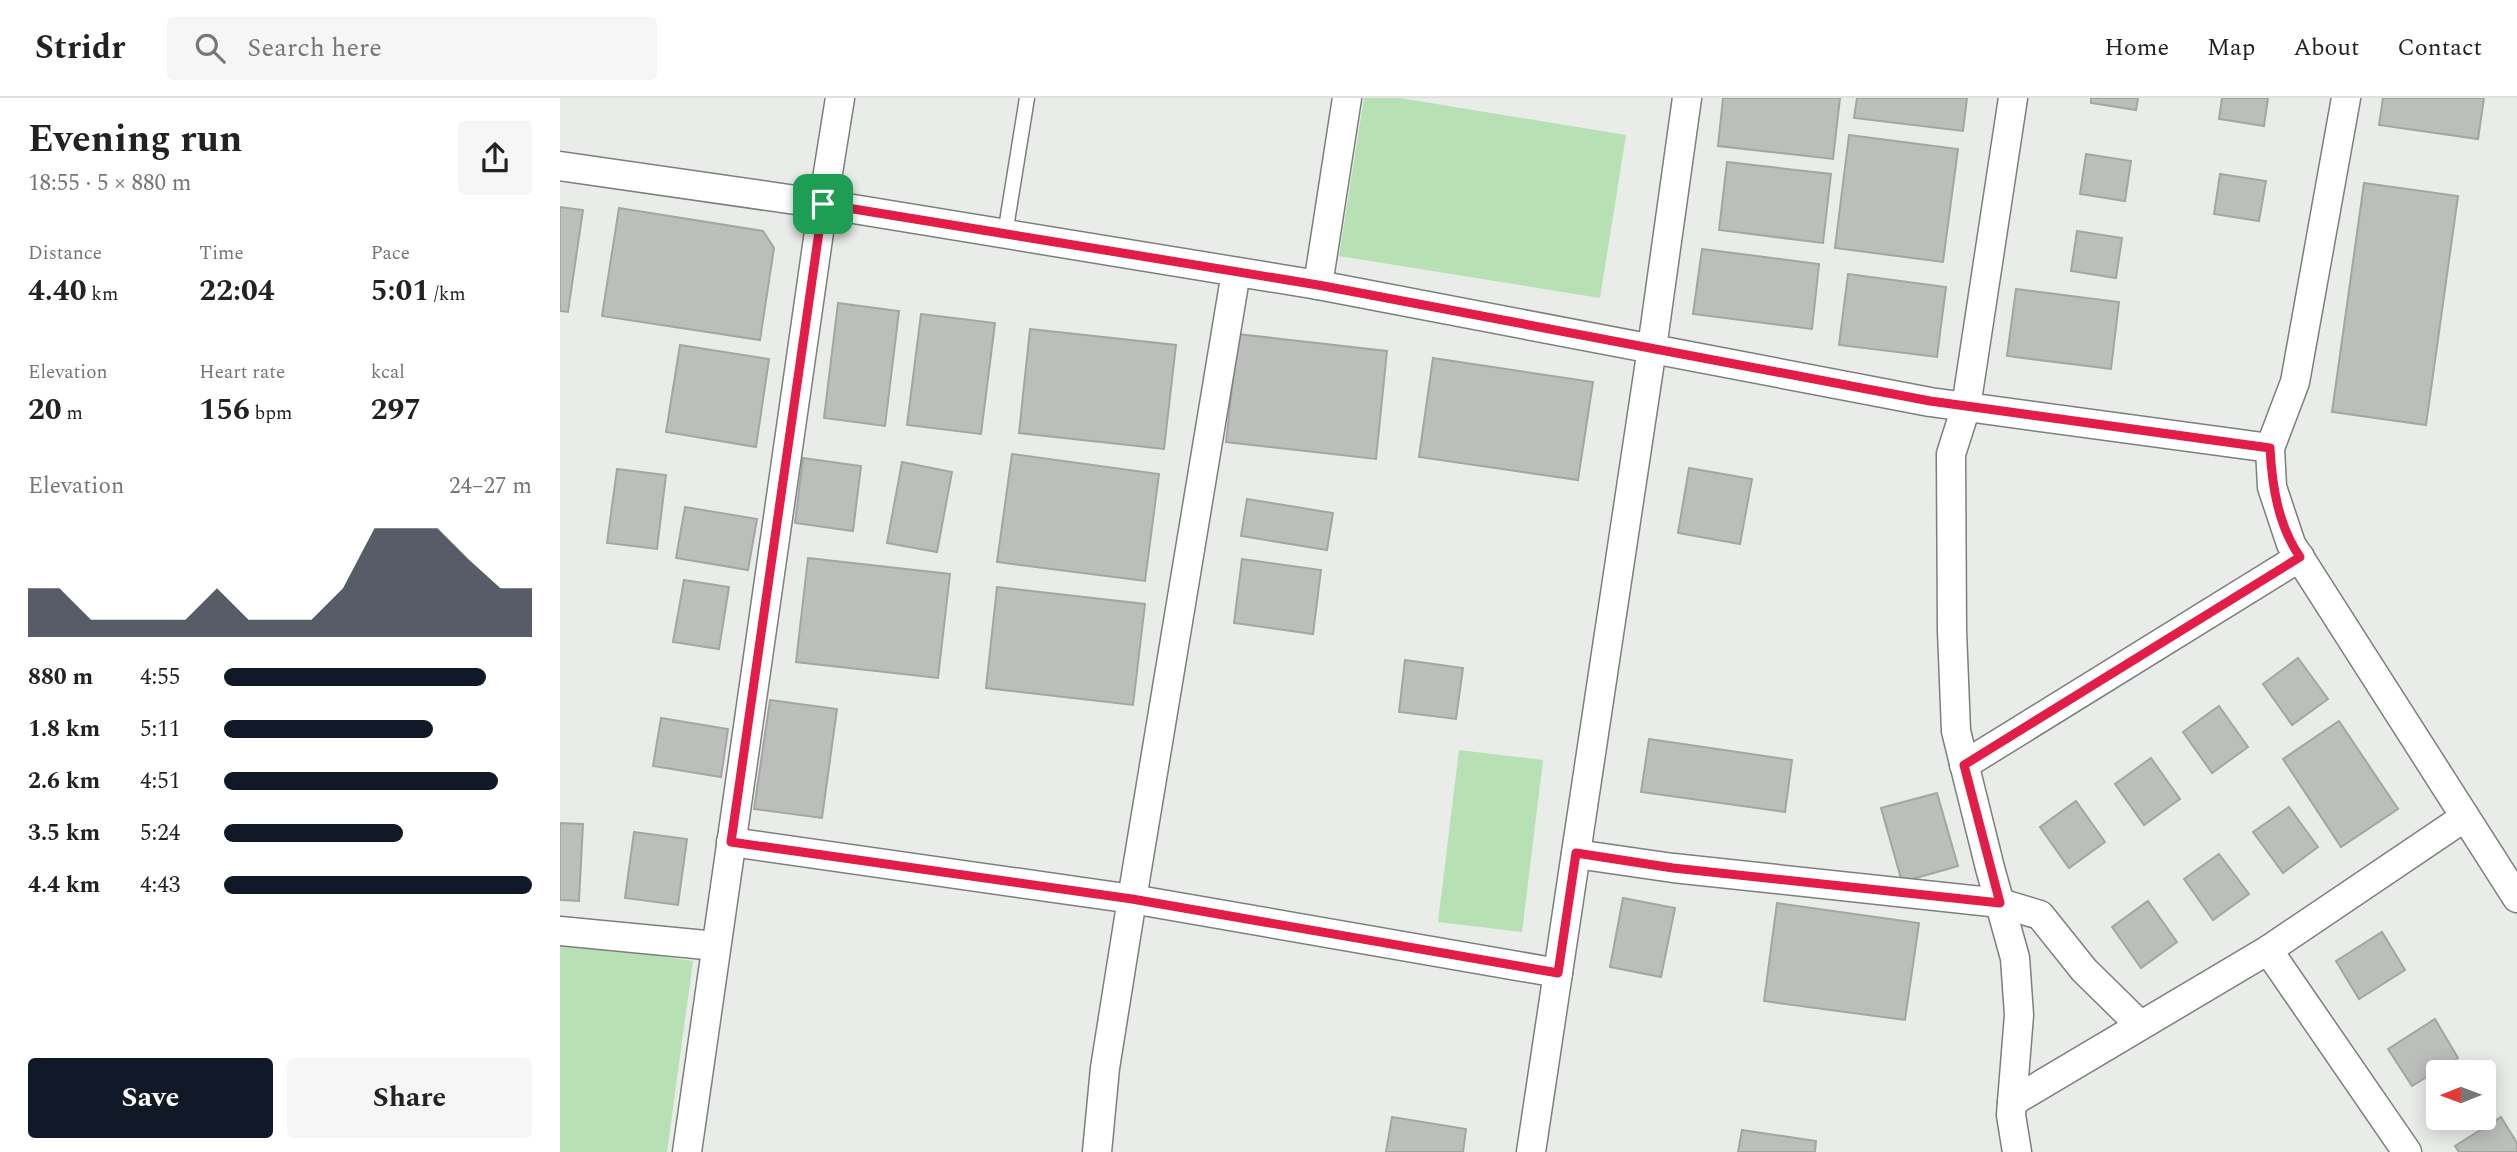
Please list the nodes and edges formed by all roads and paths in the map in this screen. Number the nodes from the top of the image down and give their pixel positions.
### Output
1 (840, 98) edge
2 (1027, 98) edge
3 (1347, 98) edge
4 (1687, 98) edge
5 (2012, 98) edge
6 (2346, 98) edge
7 (560, 166) edge
8 (823, 204) junction
9 (1005, 234) junction
10 (1236, 272) junction
11 (1318, 285) junction
12 (1652, 348) junction
13 (1966, 407) junction
14 (2270, 448) junction
15 (2300, 557) junction
16 (1964, 765) junction
17 (2465, 817) junction
18 (731, 842) junction
19 (1576, 853) junction
20 (2517, 898) edge
21 (1132, 899) junction
22 (2000, 903) junction
23 (560, 931) edge
24 (716, 946) junction
25 (2268, 950) junction
26 (1558, 973) junction
27 (2140, 1025) junction
28 (2012, 1102) junction
29 (687, 1152) edge
30 (1097, 1152) edge
31 (1531, 1152) edge
32 (2017, 1152) edge
33 (2407, 1152) edge

1 - 8 street
2 - 9 lane
3 - 11 street
4 - 12 street
5 - 13 street
6 - 14 street
7 - 8 street
8 - 9 street
8 - 18 street
9 - 10 street
10 - 11 street
10 - 21 street
11 - 12 street
12 - 13 street
12 - 19 street
13 - 14 street
13 - 16 street
14 - 15 street
15 - 16 street
15 - 17 street
16 - 22 street
17 - 20 street
17 - 25 street
18 - 21 street
18 - 24 street
19 - 22 street
19 - 26 street
21 - 26 street
21 - 30 street
22 - 27 street
22 - 28 street
23 - 24 street
24 - 29 street
25 - 27 street
25 - 33 street
26 - 31 street
27 - 28 street
28 - 32 street

